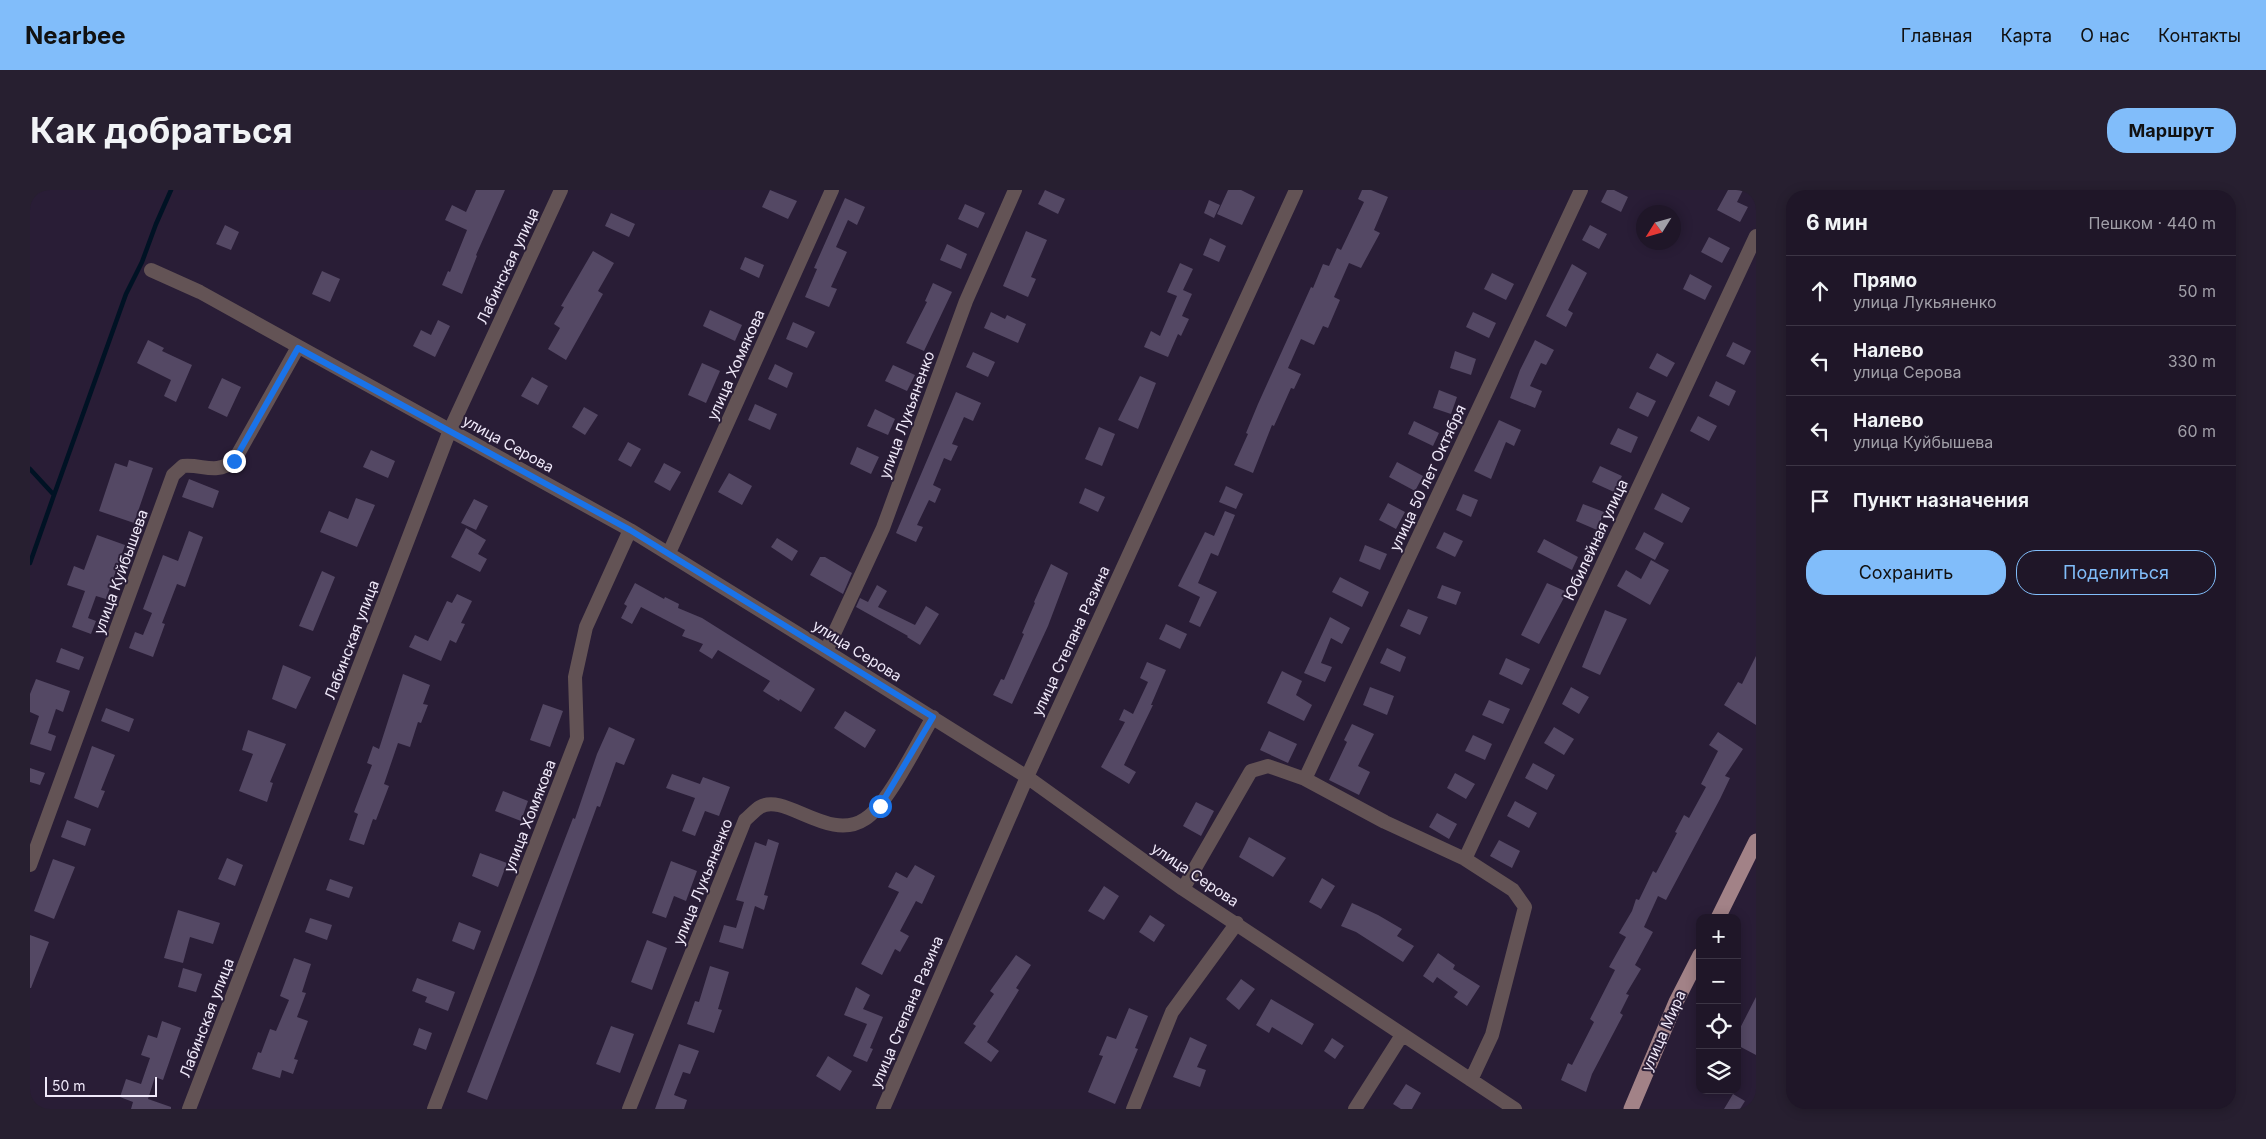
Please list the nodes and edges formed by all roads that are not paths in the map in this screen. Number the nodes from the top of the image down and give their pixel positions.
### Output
1 (562, 190) edge
2 (832, 190) edge
3 (1015, 190) edge
4 (1296, 190) edge
5 (1581, 190) edge
6 (1756, 236) edge
7 (152, 270) dead end
8 (298, 348) junction
9 (450, 430) junction
10 (630, 530) junction
11 (669, 553) junction
12 (826, 650) junction
13 (933, 717) junction
14 (1027, 777) junction
15 (1305, 780) junction
16 (1756, 840) edge
17 (1465, 858) junction
18 (30, 864) edge
19 (1183, 890) junction
20 (1720, 914) edge
21 (1237, 923) junction
22 (1698, 959) edge
23 (1402, 1035) junction
24 (1471, 1080) junction
25 (189, 1109) edge
26 (434, 1109) edge
27 (629, 1109) edge
28 (883, 1109) edge
29 (1133, 1109) edge
30 (1354, 1109) edge
31 (1516, 1109) edge
32 (1631, 1109) edge

1 - 9 street, Лабинская улица
2 - 11 street, улица Хомякова
3 - 12 street, улица Лукьяненко
4 - 14 street, улица Степана Разина
5 - 15 street, улица 50 лет Октября
6 - 17 street, Юбилейная улица
7 - 8 street, улица Серова
8 - 9 street, улица Серова
8 - 18 street, улица Куйбышева
9 - 10 street, улица Серова
9 - 25 street, Лабинская улица
10 - 11 street, улица Серова
10 - 26 street, улица Хомякова
11 - 12 street, улица Серова
12 - 13 street, улица Серова
13 - 14 street, улица Серова
13 - 27 street, улица Лукьяненко
14 - 19 street, улица Серова
14 - 28 street, улица Степана Разина
15 - 17 street
15 - 19 street
16 - 20 main road
17 - 24 street
19 - 21 street, улица Серова
21 - 23 street, улица Серова
21 - 29 street
22 - 32 main road, улица Мира
23 - 24 street, улица Серова
23 - 30 street
24 - 31 street, улица Серова

